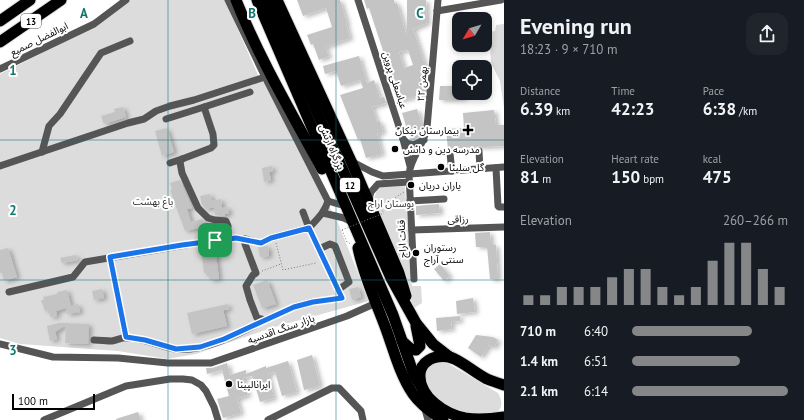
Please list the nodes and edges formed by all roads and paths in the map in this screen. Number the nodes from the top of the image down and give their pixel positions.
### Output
1 (30, 0) edge
2 (62, 0) edge
3 (126, 0) edge
4 (228, 0) edge
5 (236, 0) edge
6 (250, 0) edge
7 (257, 0) edge
8 (267, 0) edge
9 (277, 0) edge
10 (282, 0) edge
11 (358, 0) edge
12 (438, 0) edge
13 (501, 0) edge
14 (437, 11) junction
15 (0, 21) edge
16 (130, 41) dead end
17 (0, 42) edge
18 (301, 52) junction
19 (0, 69) edge
20 (286, 69) junction
21 (265, 77) junction
22 (250, 92) dead end
23 (204, 106) junction
24 (166, 120) dead end
25 (337, 129) junction
26 (403, 139) junction
27 (425, 139) junction
28 (334, 150) junction
29 (42, 152) junction
30 (479, 152) dead end
31 (450, 154) dead end
32 (182, 160) junction
33 (351, 161) junction
34 (170, 163) dead end
35 (0, 166) edge
36 (410, 166) junction
37 (500, 168) edge
38 (480, 169) junction
39 (452, 171) junction
40 (409, 181) junction
41 (410, 200) junction
42 (444, 200) dead end
43 (328, 201) junction
44 (368, 202) junction
45 (345, 206) junction
46 (504, 206) edge
47 (302, 212) dead end
48 (322, 213) junction
49 (353, 225) junction
50 (504, 227) edge
51 (309, 228) junction
52 (412, 230) junction
53 (275, 238) junction
54 (245, 239) junction
55 (215, 240) junction
56 (347, 242) dead end
57 (319, 249) junction
58 (110, 257) junction
59 (281, 264) junction
60 (316, 264) dead end
61 (256, 273) junction
62 (414, 279) dead end
63 (338, 290) junction
64 (10, 292) dead end
65 (376, 303) junction
66 (413, 319) junction
67 (265, 320) junction
68 (126, 337) junction
69 (94, 340) dead end
70 (402, 340) junction
71 (0, 344) edge
72 (451, 358) junction
73 (504, 385) edge
74 (424, 391) junction
75 (424, 406) junction
76 (500, 417) edge
77 (44, 420) edge
78 (218, 420) edge
79 (268, 420) edge
80 (363, 420) edge
81 (428, 420) edge
82 (443, 420) edge

1 - 15 highway, 13
2 - 17 highway, 13
3 - 19 street, ابوالفضل صمیع
4 - 21 street
5 - 45 highway
6 - 20 highway
7 - 20 highway, بزرگراه ارتش / 12
8 - 28 highway, بزرگراه ارتش / 12
9 - 18 highway
10 - 18 highway
11 - 26 street, عباسعلی پروین
12 - 14 street, ۲۲ بهمن
13 - 14 street
14 - 27 street, ۲۲ بهمن
16 - 29 street
18 - 25 highway
20 - 45 highway, بزرگراه ارتش / 12
21 - 29 street
21 - 43 street
22 - 23 street
23 - 24 street
23 - 32 street
25 - 28 highway
25 - 33 highway
26 - 27 street
26 - 36 street, عباسعلی پروین
27 - 36 street, ۲۲ بهمن
28 - 33 highway
28 - 66 highway, بزرگراه ارتش / 12
29 - 35 street
30 - 38 street
31 - 39 street
32 - 34 street
32 - 55 street
33 - 40 street
33 - 44 highway
36 - 40 street, قنات اراج
37 - 38 street
37 - 46 street
38 - 39 street
39 - 40 street
40 - 41 street, قنات اراج
40 - 44 street
40 - 56 path, bridge
41 - 42 street
41 - 52 street, قنات اراج
43 - 45 street
43 - 48 street
44 - 66 highway
45 - 49 highway, بزرگراه ارتش / 12
47 - 51 street
48 - 49 street
48 - 51 street
49 - 65 highway
49 - 70 highway, بزرگراه ارتش / 12
50 - 52 street, رزاقی
51 - 53 street
51 - 57 street
52 - 62 street, قنات اراج
53 - 54 street
53 - 59 path
54 - 55 street
54 - 61 street
55 - 58 street
57 - 63 street
57 - 63 street
58 - 64 street
58 - 68 street
59 - 60 path
59 - 61 path
61 - 67 street
63 - 67 street
65 - 71 street, بازار سنگ اقدسیه
65 - 75 highway
66 - 70 highway
66 - 72 highway, بزرگراه ارتش / 12
67 - 68 street
68 - 69 street
70 - 74 highway, بزرگراه ارتش / 12
72 - 73 highway, بزرگراه ارتش
72 - 74 highway
74 - 76 highway, بزرگراه ارتش
75 - 81 street
75 - 82 highway
77 - 78 street
79 - 80 street

